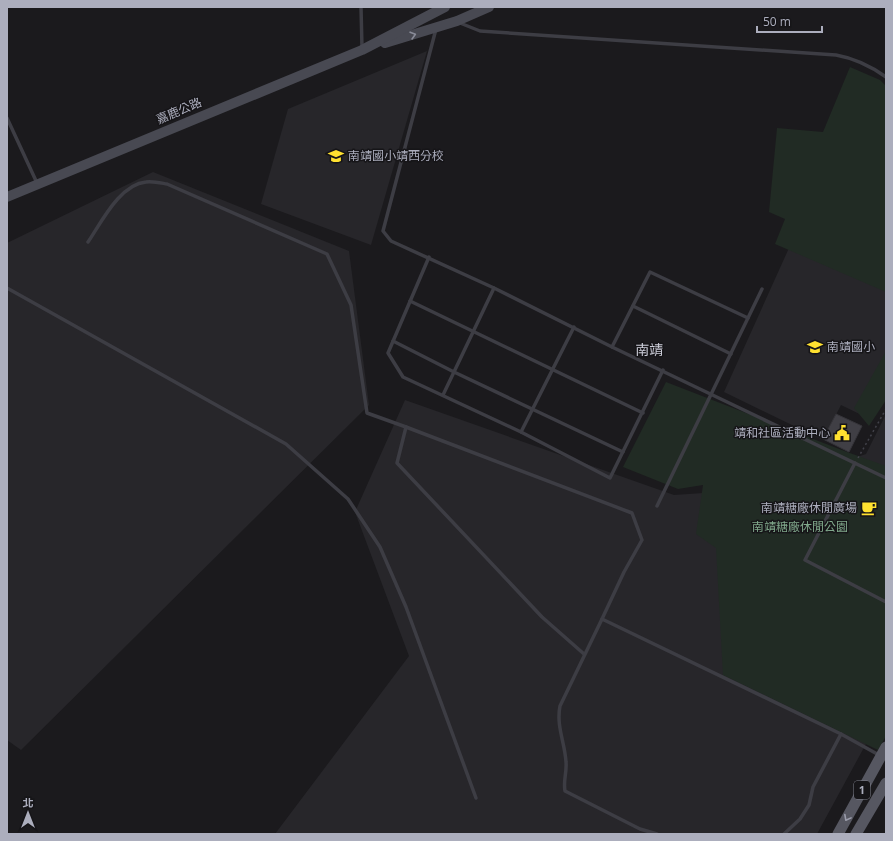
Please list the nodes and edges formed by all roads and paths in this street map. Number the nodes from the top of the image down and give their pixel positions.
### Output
1 (361, 7) edge
2 (445, 7) edge
3 (489, 7) edge
4 (457, 21) junction
5 (436, 28) junction
6 (362, 50) junction
7 (886, 77) edge
8 (7, 118) edge
9 (37, 184) junction
10 (7, 197) edge
11 (88, 242) dead end
12 (429, 257) junction
13 (7, 288) edge
14 (494, 288) junction
15 (762, 289) dead end
16 (410, 301) junction
17 (633, 306) junction
18 (748, 318) junction
19 (574, 327) junction
20 (474, 331) junction
21 (393, 341) junction
22 (612, 347) junction
23 (731, 354) junction
24 (553, 370) junction
25 (663, 370) junction
26 (454, 372) junction
27 (712, 394) junction
28 (442, 395) junction
29 (533, 409) junction
30 (886, 409) edge
31 (643, 413) junction
32 (406, 427) junction
33 (521, 432) junction
34 (623, 452) junction
35 (855, 463) junction
36 (886, 478) edge
37 (657, 506) dead end
38 (886, 602) edge
39 (602, 619) junction
40 (584, 654) junction
41 (841, 734) junction
42 (884, 754) edge
43 (886, 783) edge
44 (476, 798) dead end
45 (657, 834) edge
46 (784, 834) edge
47 (838, 834) edge
48 (856, 834) edge

1 - 6 lane
2 - 6 main road, 嘉鹿公路
3 - 4 main road, 嘉鹿公路
4 - 5 main road, 嘉鹿公路
4 - 7 lane
6 -> 5 main road, 嘉鹿公路
5 - 12 lane
6 - 9 main road, 嘉鹿公路
8 - 9 lane
9 - 10 main road, 嘉鹿公路
11 - 32 lane
12 - 14 lane
12 - 16 lane
13 - 44 lane
14 - 19 lane
14 - 20 lane
15 - 18 lane
16 - 20 lane
16 - 21 lane
17 - 18 lane
17 - 22 lane
17 - 23 lane
18 - 23 lane
19 - 22 lane
19 - 24 lane
20 - 24 lane
20 - 26 lane
21 - 26 lane
21 - 28 lane
22 - 25 lane
23 - 27 lane
24 - 29 lane
24 - 31 lane
25 - 27 lane
25 - 31 lane
26 - 28 lane
26 - 29 lane
27 - 35 lane
27 - 37 lane
28 - 33 lane
29 - 33 lane
29 - 34 lane
30 - 35 path
31 - 34 lane
32 - 39 lane
32 - 40 lane
33 - 34 lane
35 - 36 lane
35 - 38 lane
39 - 40 lane
39 - 41 lane
40 - 45 lane
41 - 42 lane
41 - 46 lane
42 -> 47 main road, 1
43 - 48 main road, 1

